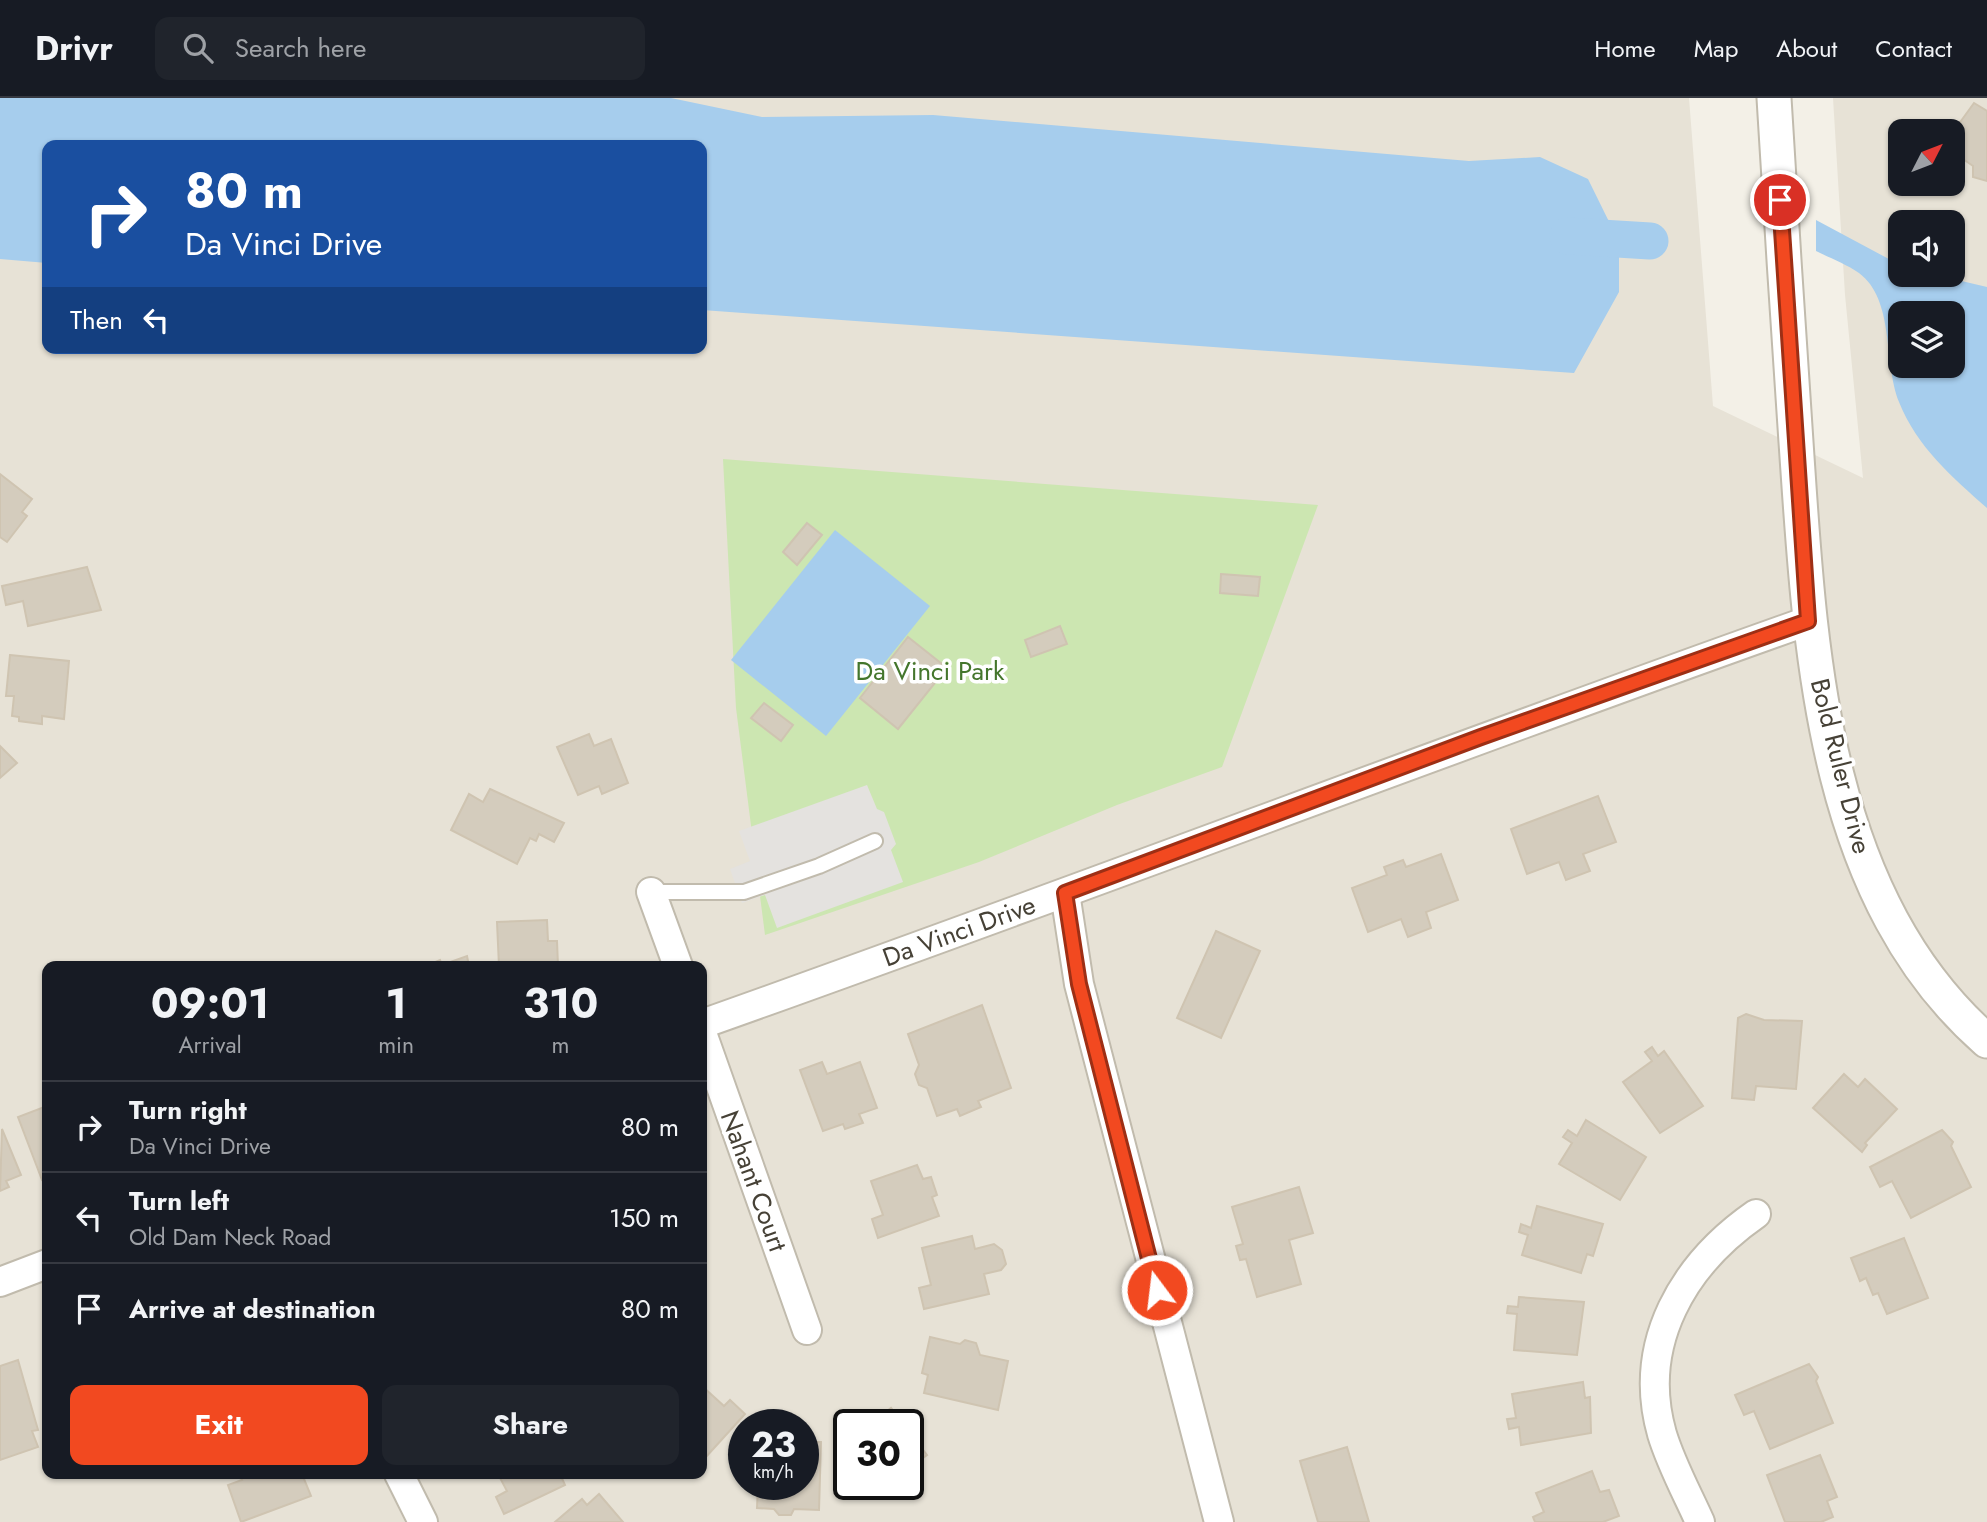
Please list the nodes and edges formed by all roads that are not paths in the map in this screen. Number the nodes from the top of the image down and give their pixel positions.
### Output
1 (1774, 98) edge
2 (1808, 621) junction
3 (875, 841) dead end
4 (651, 892) joint
5 (1065, 893) junction
6 (676, 961) edge
7 (707, 1022) edge
8 (1987, 1041) edge
9 (707, 1047) edge
10 (1756, 1214) dead end
11 (42, 1266) edge
12 (0, 1282) edge
13 (807, 1330) dead end
14 (402, 1479) edge
15 (423, 1522) edge
16 (1219, 1522) edge
17 (1700, 1522) edge

1 - 2 street, Bold Ruler Drive
2 - 5 street, Da Vinci Drive
2 - 8 street, Bold Ruler Drive
3 - 4 lane
4 - 6 street
5 - 7 street, Da Vinci Drive
5 - 16 street
9 - 13 street, Nahant Court
10 - 17 street
11 - 12 street
14 - 15 street

